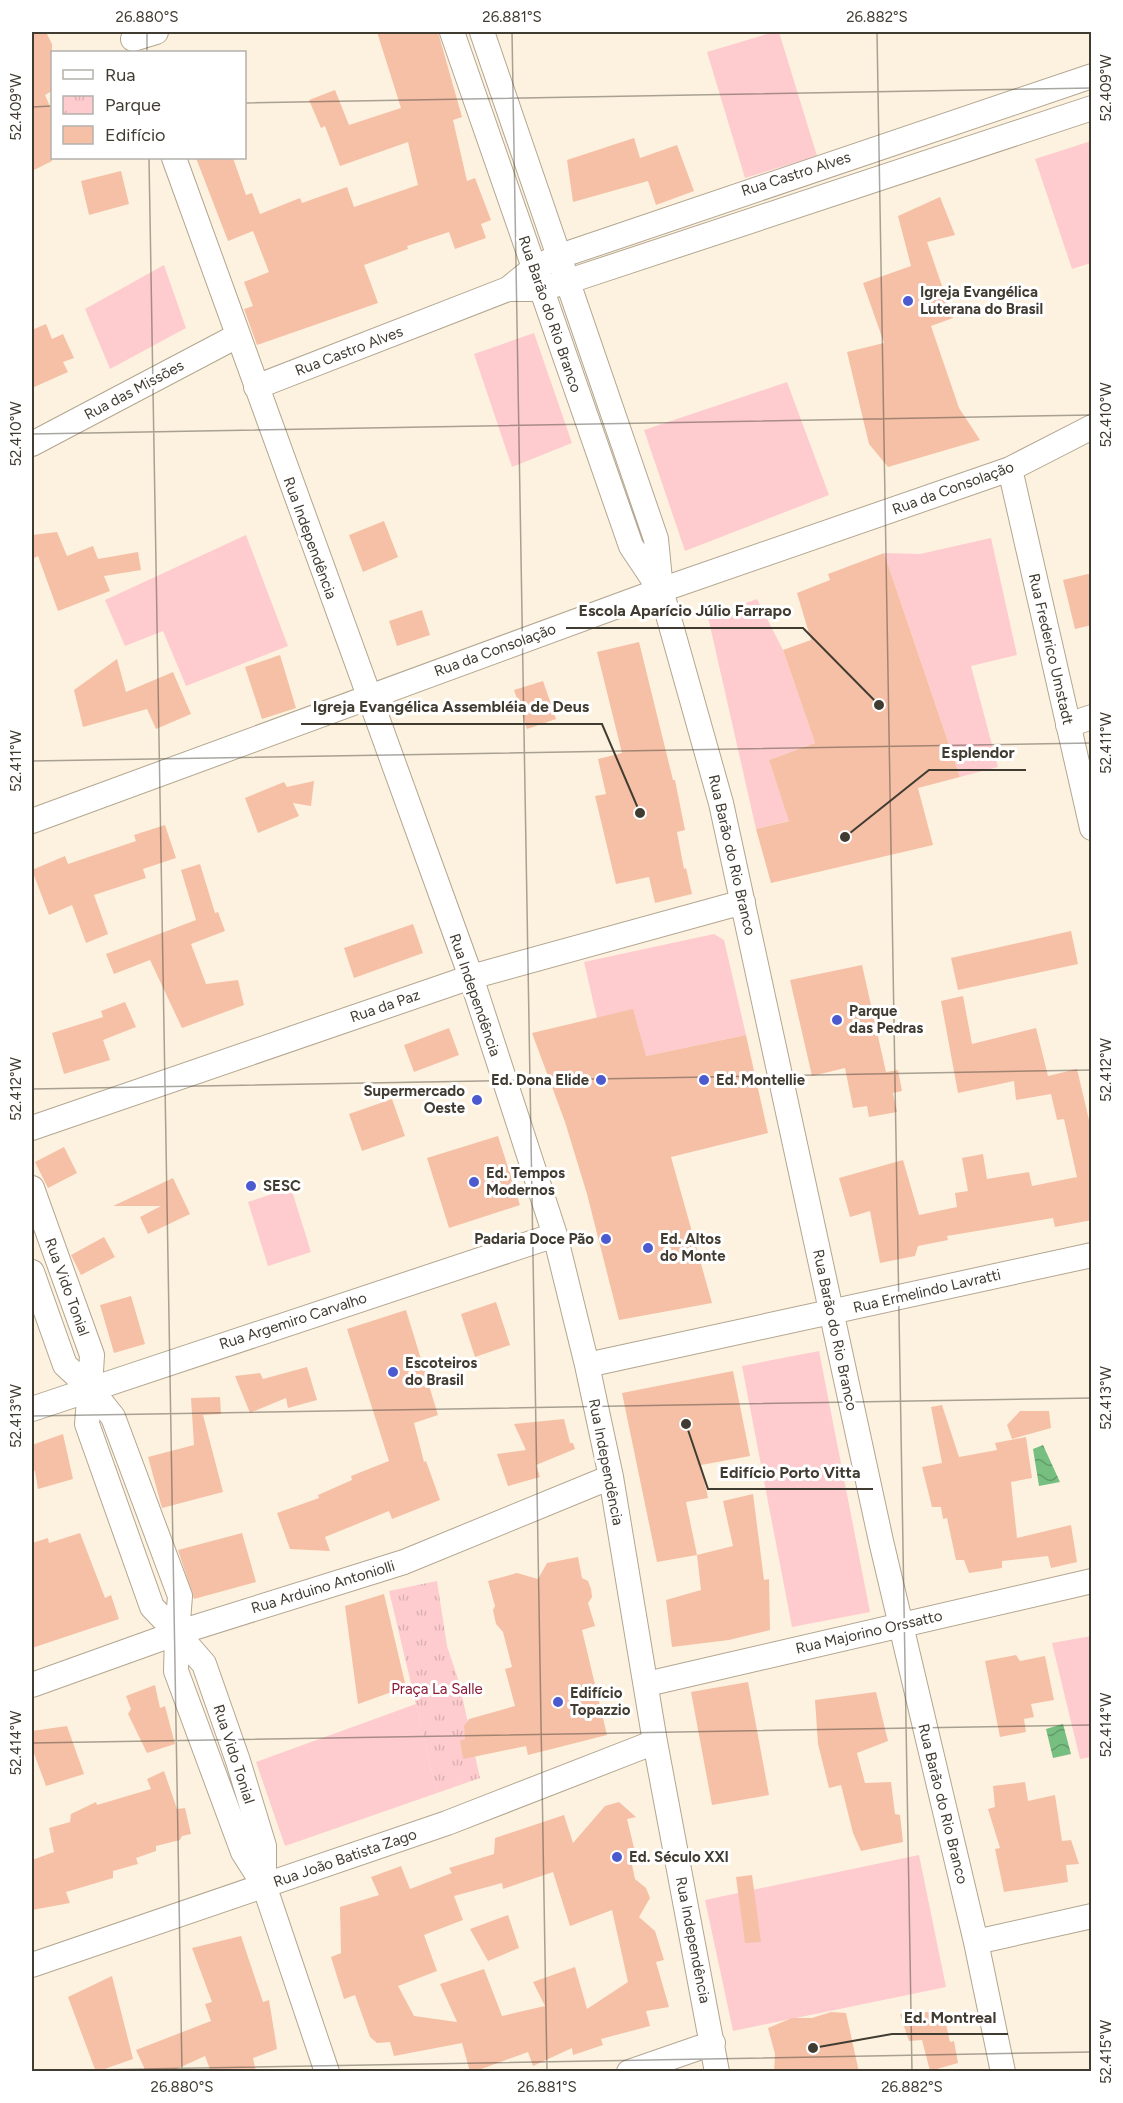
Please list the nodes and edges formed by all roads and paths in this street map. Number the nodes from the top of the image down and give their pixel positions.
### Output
1 (156, 32) edge
2 (452, 32) edge
3 (134, 41) edge
4 (486, 42) edge
5 (463, 63) junction
6 (1092, 76) edge
7 (1067, 84) junction
8 (1085, 110) edge
9 (895, 141) junction
10 (521, 142) junction
11 (495, 152) junction
12 (174, 159) edge
13 (905, 171) junction
14 (785, 178) junction
15 (795, 207) junction
16 (689, 210) junction
17 (699, 239) junction
18 (560, 256) junction
19 (537, 279) junction
20 (569, 281) junction
21 (237, 336) junction
22 (256, 387) junction
23 (612, 413) junction
24 (586, 422) junction
25 (1092, 427) edge
26 (32, 444) edge
27 (1010, 469) junction
28 (661, 590) junction
29 (367, 696) junction
30 (1092, 717) edge
31 (1068, 725) junction
32 (32, 820) edge
33 (1092, 828) edge
34 (743, 902) junction
35 (471, 977) junction
36 (33, 1122) edge
37 (32, 1188) edge
38 (555, 1235) junction
39 (1092, 1255) edge
40 (59, 1262) junction
41 (32, 1273) edge
42 (831, 1313) junction
43 (587, 1365) junction
44 (90, 1388) junction
45 (32, 1409) edge
46 (611, 1477) junction
47 (149, 1514) junction
48 (122, 1523) junction
49 (1092, 1581) edge
50 (900, 1624) junction
51 (177, 1633) junction
52 (647, 1684) junction
53 (32, 1685) edge
54 (655, 1742) junction
55 (238, 1761) junction
56 (212, 1770) junction
57 (264, 1885) junction
58 (1092, 1916) edge
59 (976, 1942) junction
60 (32, 1965) edge
61 (713, 2043) junction
62 (327, 2072) edge
63 (629, 2072) edge
64 (717, 2072) edge
65 (1003, 2072) edge

1 - 3 street
2 - 5 street, Rua Barão do Rio Branco
4 - 5 street
4 - 10 street, Rua Barão do Rio Branco
5 - 11 street, Rua Barão do Rio Branco
6 - 7 street, Rua Castro Alves
7 - 8 street
7 - 9 street, Rua Castro Alves
8 - 13 street, Rua Castro Alves
9 - 13 street
9 - 14 street, Rua Castro Alves
10 - 11 street
10 - 18 street, Rua Barão do Rio Branco
11 - 19 street, Rua Barão do Rio Branco
12 - 21 street, Rua Independência
13 - 15 street, Rua Castro Alves
14 - 15 street
14 - 16 street, Rua Castro Alves
15 - 17 street, Rua Castro Alves
16 - 17 street
16 - 18 street, Rua Castro Alves
17 - 20 street, Rua Castro Alves
18 - 19 street, Rua Castro Alves
18 - 20 street, Rua Barão do Rio Branco
19 - 20 street, Rua Castro Alves
19 - 22 street, Rua Castro Alves
19 - 24 street, Rua Barão do Rio Branco
20 - 23 street, Rua Barão do Rio Branco
21 - 22 street, Rua Independência
21 - 26 street, Rua das Missões
22 - 29 street, Rua Independência
23 - 24 street
23 - 28 street, Rua Barão do Rio Branco
24 - 28 street, Rua Barão do Rio Branco
25 - 27 street, Rua da Consolação
27 - 28 street, Rua da Consolação
27 - 31 street, Rua Frederico Umstadt
28 - 29 street, Rua da Consolação
28 - 34 street, Rua Barão do Rio Branco
29 - 32 street, Rua da Consolação
29 - 35 street, Rua Independência
30 - 31 street
31 - 33 street, Rua Frederico Umstadt
34 - 35 street, Rua da Paz
34 - 42 street, Rua Barão do Rio Branco
35 - 36 street, Rua da Paz
35 - 38 street, Rua Independência
37 - 40 street, Rua Vido Tonial
38 - 43 street, Rua Independência
38 - 44 street, Rua Argemiro Carvalho
39 - 42 street, Rua Ermelindo Lavratti
40 - 41 street
40 - 44 street, Rua Vido Tonial
41 - 44 street, Rua Vido Tonial
42 - 43 street, Rua Ermelindo Lavratti
42 - 50 street, Rua Barão do Rio Branco
43 - 46 street, Rua Independência
44 - 45 street, Rua Argemiro Carvalho
44 - 47 street, Rua Vido Tonial
44 - 48 street, Rua Vido Tonial
46 - 51 street, Rua Arduino Antoniolli
46 - 52 street, Rua Independência
47 - 48 street
47 - 51 street, Rua Vido Tonial
48 - 51 street, Rua Vido Tonial
49 - 50 street, Rua Majorino Orssatto
50 - 52 street, Rua Majorino Orssatto
50 - 59 street, Rua Barão do Rio Branco
51 - 53 street, Rua Arduino Antoniolli
51 - 55 street, Rua Vido Tonial
51 - 56 street, Rua Vido Tonial
52 - 54 street, Rua Independência
54 - 57 street, Rua João Batista Zago
54 - 61 street, Rua Independência
55 - 56 street
55 - 57 street, Rua Vido Tonial
56 - 57 street, Rua Vido Tonial
57 - 60 street, Rua João Batista Zago
57 - 62 street, Rua Vido Tonial
58 - 59 street
59 - 65 street, Rua Barão do Rio Branco
61 - 63 street
61 - 64 street, Rua Independência

